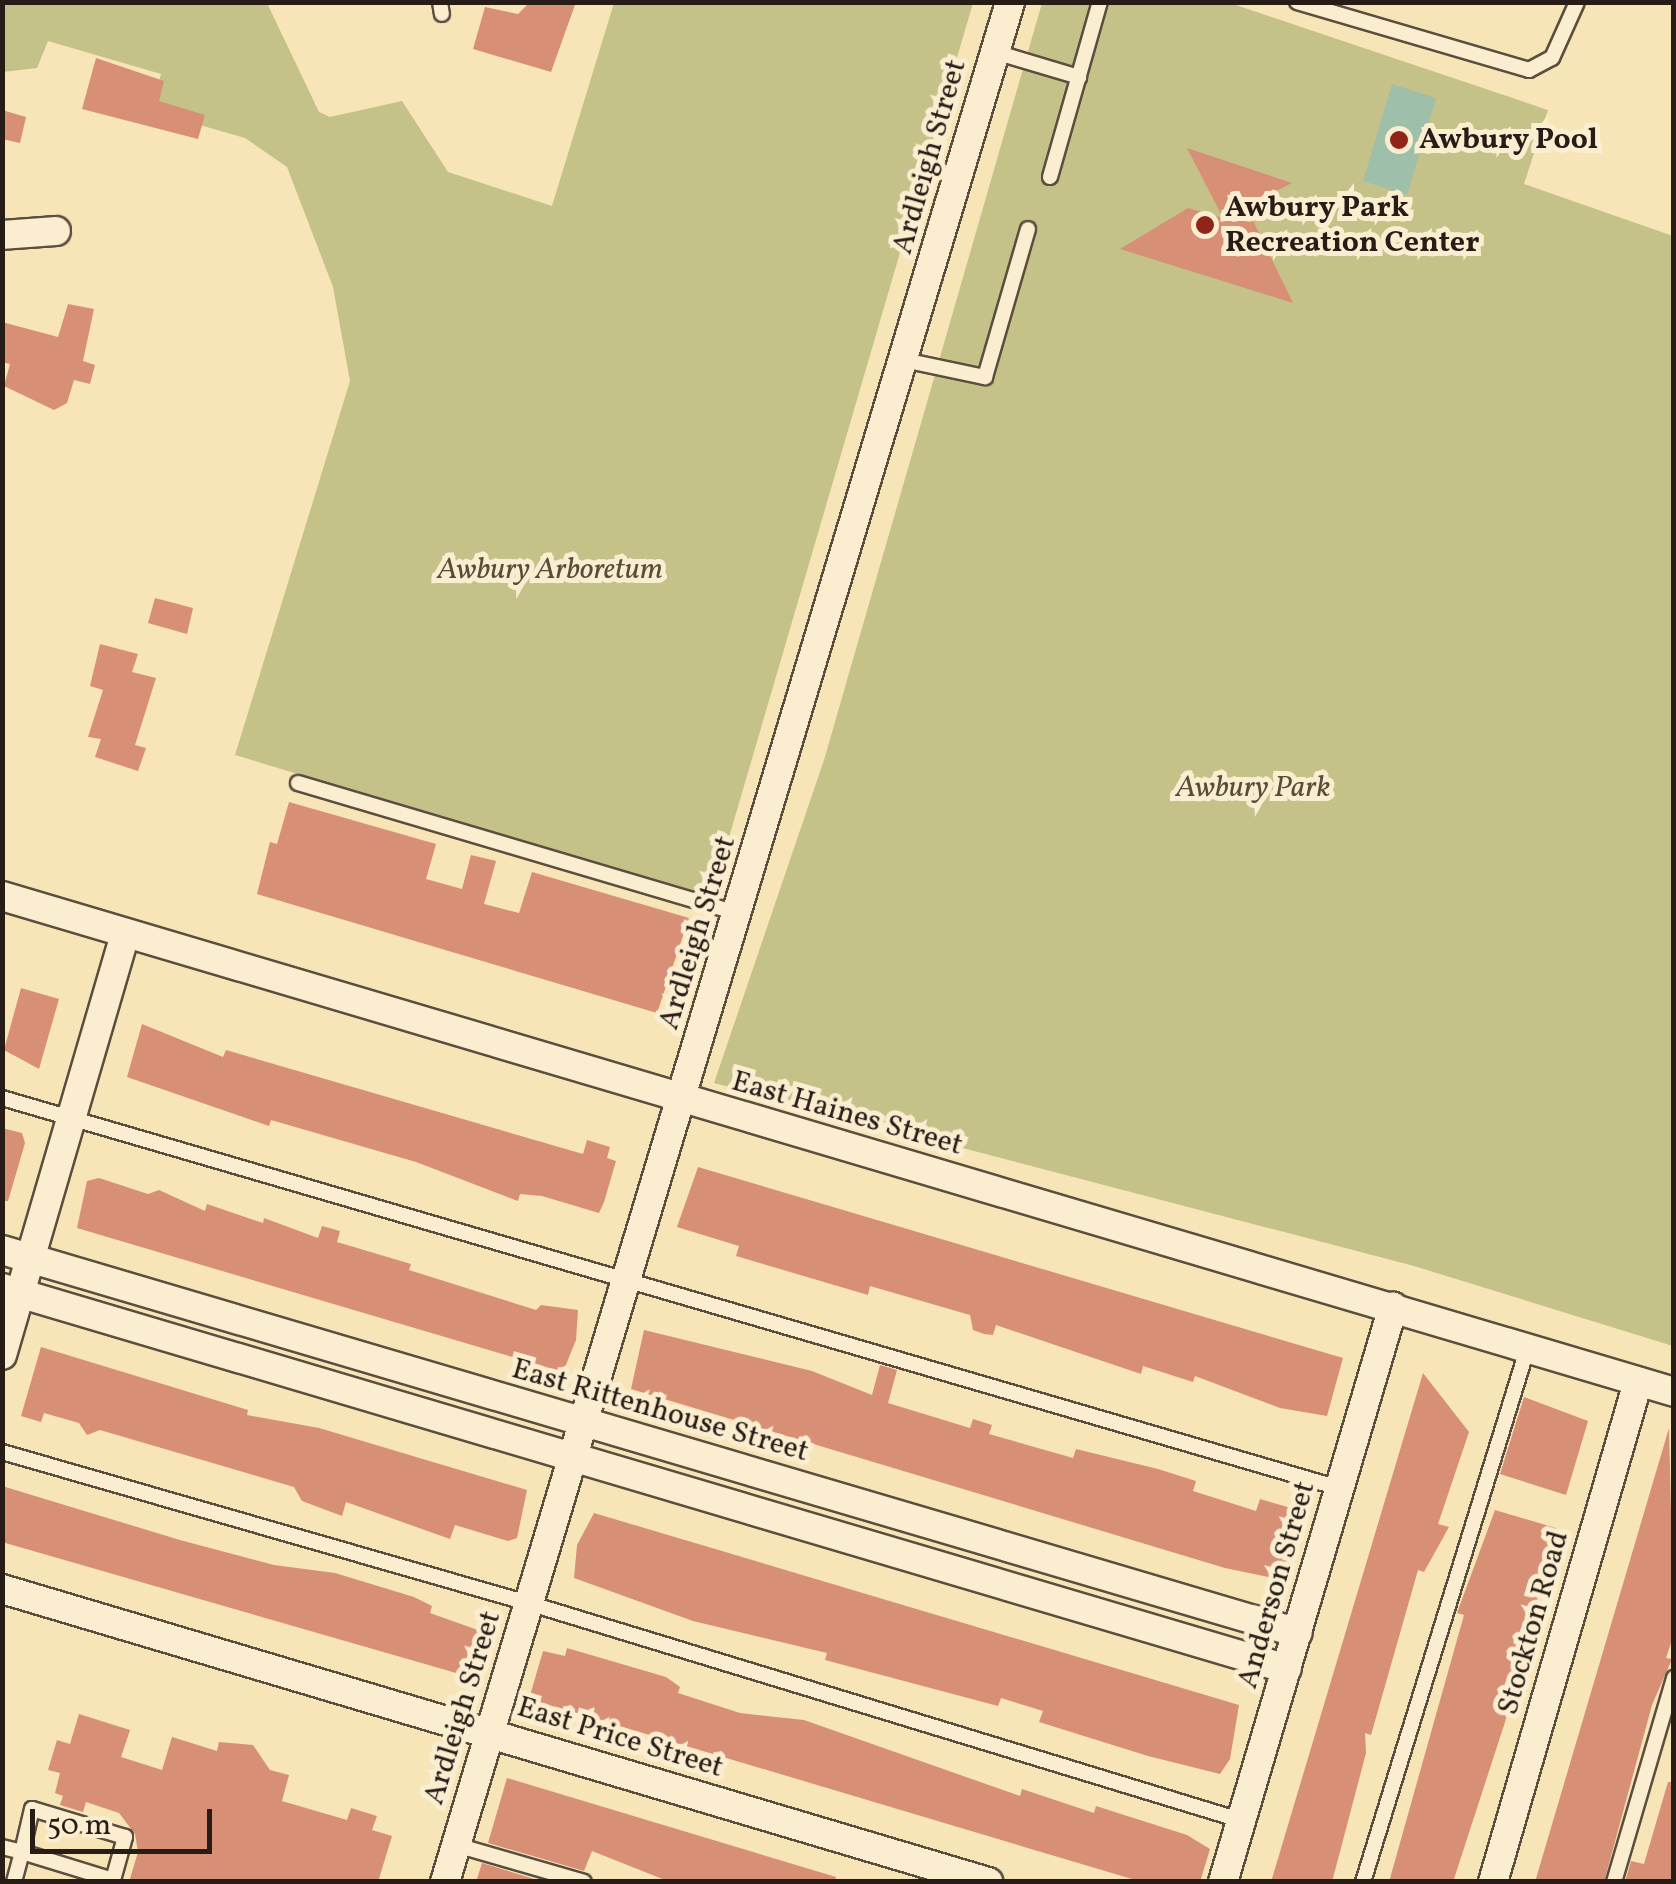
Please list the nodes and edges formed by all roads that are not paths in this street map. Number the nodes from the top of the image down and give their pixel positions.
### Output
1 (1010, 2) edge
2 (1100, 2) edge
3 (1296, 2) edge
4 (1577, 2) edge
5 (995, 52) junction
6 (1079, 77) junction
7 (1050, 177) dead end
8 (1028, 228) dead end
9 (56, 232) dead end
10 (2, 236) edge
11 (904, 360) junction
12 (298, 784) dead end
13 (2, 896) edge
14 (740, 914) junction
15 (124, 934) junction
16 (2, 1098) edge
17 (679, 1099) junction
18 (70, 1119) junction
19 (2, 1250) edge
20 (31, 1259) junction
21 (625, 1282) junction
22 (12, 1291) edge
23 (1393, 1307) junction
24 (1527, 1350) junction
25 (2, 1355) edge
26 (1638, 1382) junction
27 (1674, 1392) edge
28 (584, 1422) junction
29 (2, 1452) edge
30 (573, 1459) junction
31 (1339, 1488) junction
32 (2, 1590) edge
33 (528, 1603) junction
34 (1298, 1633) junction
35 (1288, 1669) junction
36 (1674, 1678) edge
37 (491, 1734) junction
38 (1240, 1820) junction
39 (456, 1845) junction
40 (2, 1847) edge
41 (22, 1852) junction
42 (14, 1882) edge
43 (445, 1882) edge
44 (584, 1882) edge
45 (988, 1882) edge
46 (1224, 1882) edge
47 (1363, 1882) edge
48 (1493, 1882) edge
49 (1614, 1882) edge

1 - 5 street, Ardleigh Street
2 - 6 lane
3 - 4 lane
5 - 6 lane
5 - 11 street, Ardleigh Street
6 - 7 lane
8 - 11 lane
9 - 10 street
11 - 14 street, Ardleigh Street
12 - 14 lane
13 - 15 street, East Haines Street
14 - 17 street, Ardleigh Street
15 - 17 street, East Haines Street
15 - 18 street
16 - 18 lane
17 - 21 street, Ardleigh Street
17 - 23 street, East Haines Street
18 - 20 street
18 - 21 lane
19 - 20 street, East Rittenhouse Street
20 - 22 street
20 - 28 street, East Rittenhouse Street
21 - 28 street, Ardleigh Street
21 - 31 lane
22 - 25 street
22 - 30 street
23 - 24 street, East Haines Street
23 - 31 street, Anderson Street
24 - 26 street, East Haines Street
24 - 47 lane
26 - 27 street, East Haines Street
26 - 48 street, Stockton Road
28 - 30 street, Ardleigh Street
28 - 34 street, East Rittenhouse Street
29 - 33 lane
30 - 33 street, Ardleigh Street
30 - 35 street
31 - 34 street, Anderson Street
32 - 37 street, East Price Street
33 - 37 street, Ardleigh Street
33 - 38 lane
34 - 35 street, Anderson Street
35 - 38 street, Anderson Street
36 - 49 lane
37 - 39 street, Ardleigh Street
37 - 45 street, East Price Street
38 - 46 street, Anderson Street
39 - 43 street, Ardleigh Street
39 - 44 lane
40 - 41 lane
41 - 41 lane
41 - 42 lane

